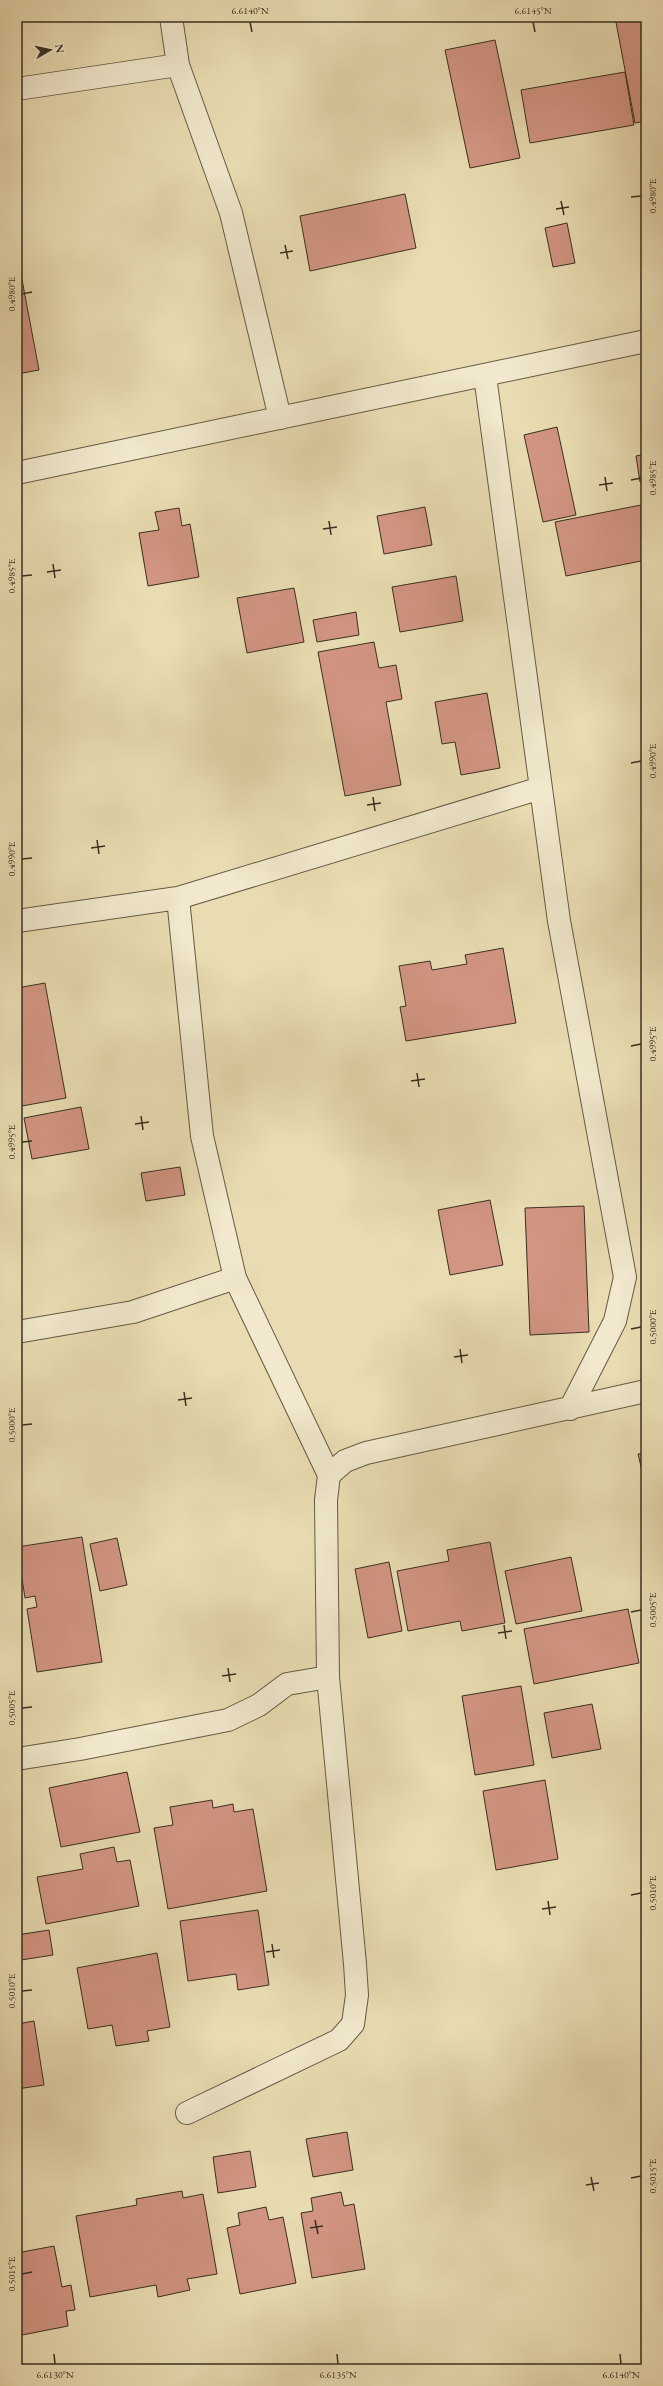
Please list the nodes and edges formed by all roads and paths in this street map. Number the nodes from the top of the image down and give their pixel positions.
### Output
1 (171, 17) edge
2 (178, 65) junction
3 (17, 89) edge
4 (646, 341) edge
5 (485, 376) junction
6 (280, 418) junction
7 (17, 473) edge
8 (541, 788) junction
9 (178, 898) junction
10 (17, 921) edge
11 (235, 1278) junction
12 (17, 1332) edge
13 (646, 1391) edge
14 (570, 1409) junction
15 (329, 1475) junction
16 (328, 1677) junction
17 (17, 1759) edge
18 (187, 2113) dead end

1 - 2 street
2 - 3 street
2 - 6 street
4 - 5 street
5 - 6 street
5 - 8 street
6 - 7 street
8 - 9 street
8 - 14 street
9 - 10 street
9 - 11 street
11 - 12 street
11 - 15 street
13 - 14 street
14 - 15 street
15 - 16 street
16 - 17 street
16 - 18 street

